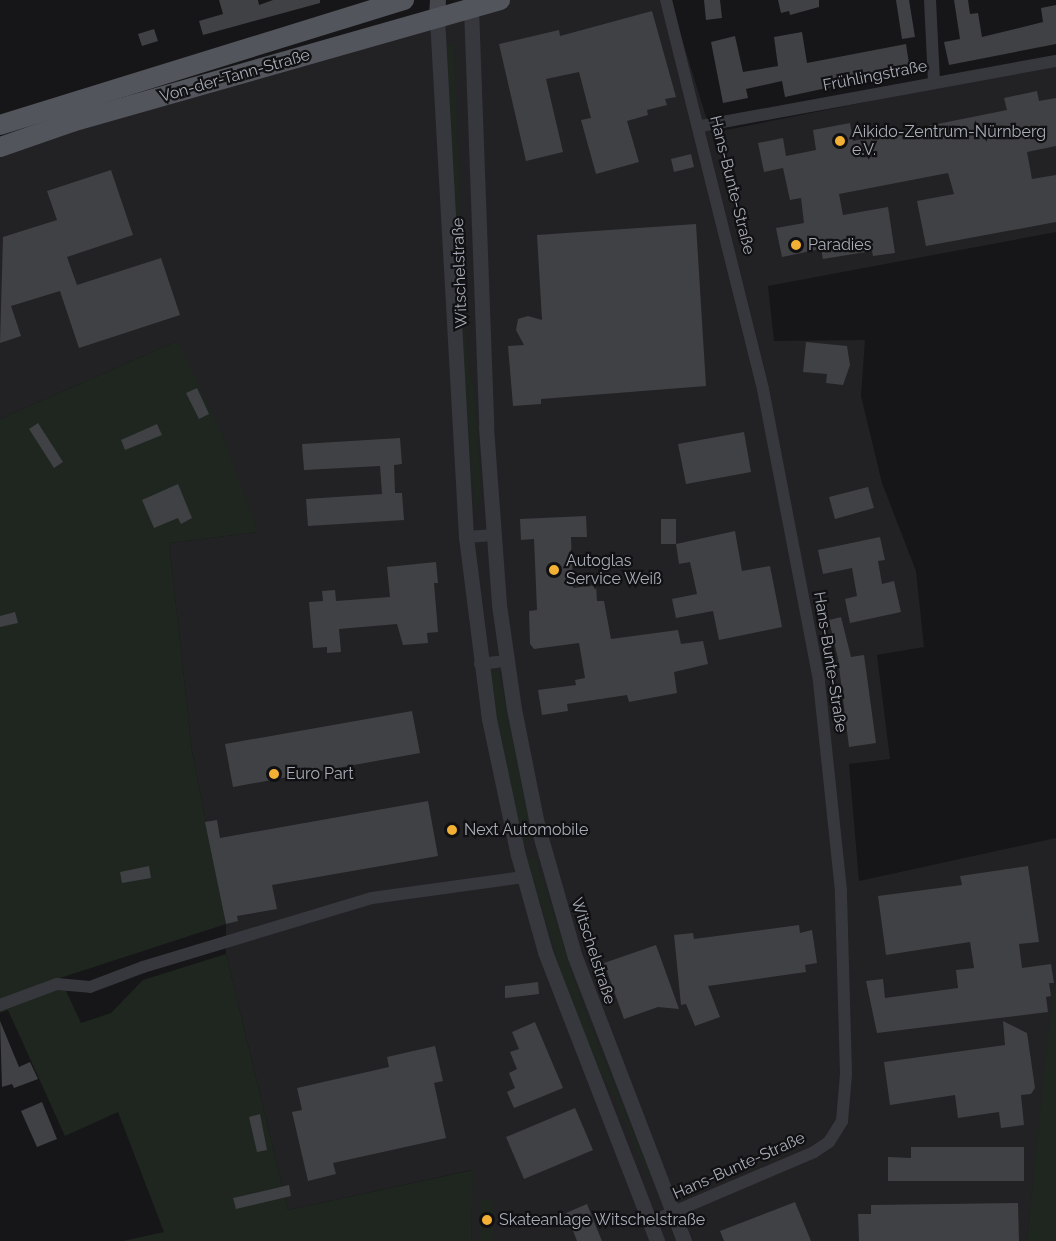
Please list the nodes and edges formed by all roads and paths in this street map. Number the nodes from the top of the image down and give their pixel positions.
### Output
1 (404, 0) edge
2 (500, 0) edge
3 (666, 0) edge
4 (930, 0) edge
5 (471, 4) edge
6 (437, 9) edge
7 (1056, 61) edge
8 (934, 81) junction
9 (0, 125) edge
10 (700, 126) junction
11 (0, 147) edge
12 (479, 289) junction
13 (450, 290) junction
14 (493, 535) junction
15 (466, 537) junction
16 (506, 661) junction
17 (480, 664) junction
18 (524, 877) junction
19 (0, 1005) edge
20 (674, 1213) junction
21 (650, 1222) junction
22 (657, 1241) edge
23 (684, 1241) edge

1 - 9 main road, Von-der-Tann-Straße
2 - 5 main road, Von-der-Tann-Straße
3 - 10 street, Hans-Bunte-Straße
4 - 8 street
5 - 6 main road, Von-der-Tann-Straße
5 - 12 street, Witschelstraße
6 - 11 main road, Von-der-Tann-Straße
6 - 13 street, Witschelstraße
7 - 8 street, Frühlingstraße
8 - 10 street, Frühlingstraße
10 - 20 street, Hans-Bunte-Straße
12 - 13 street
12 - 14 street, Witschelstraße
13 - 15 street, Witschelstraße
14 - 15 street
14 - 16 street, Witschelstraße
15 - 17 street, Witschelstraße
16 - 17 street
16 - 20 street, Witschelstraße
17 - 18 street, Witschelstraße
18 - 19 street
18 - 21 street, Witschelstraße
20 - 21 street, Hans-Bunte-Straße
20 - 23 street, Witschelstraße
21 - 22 street, Witschelstraße

